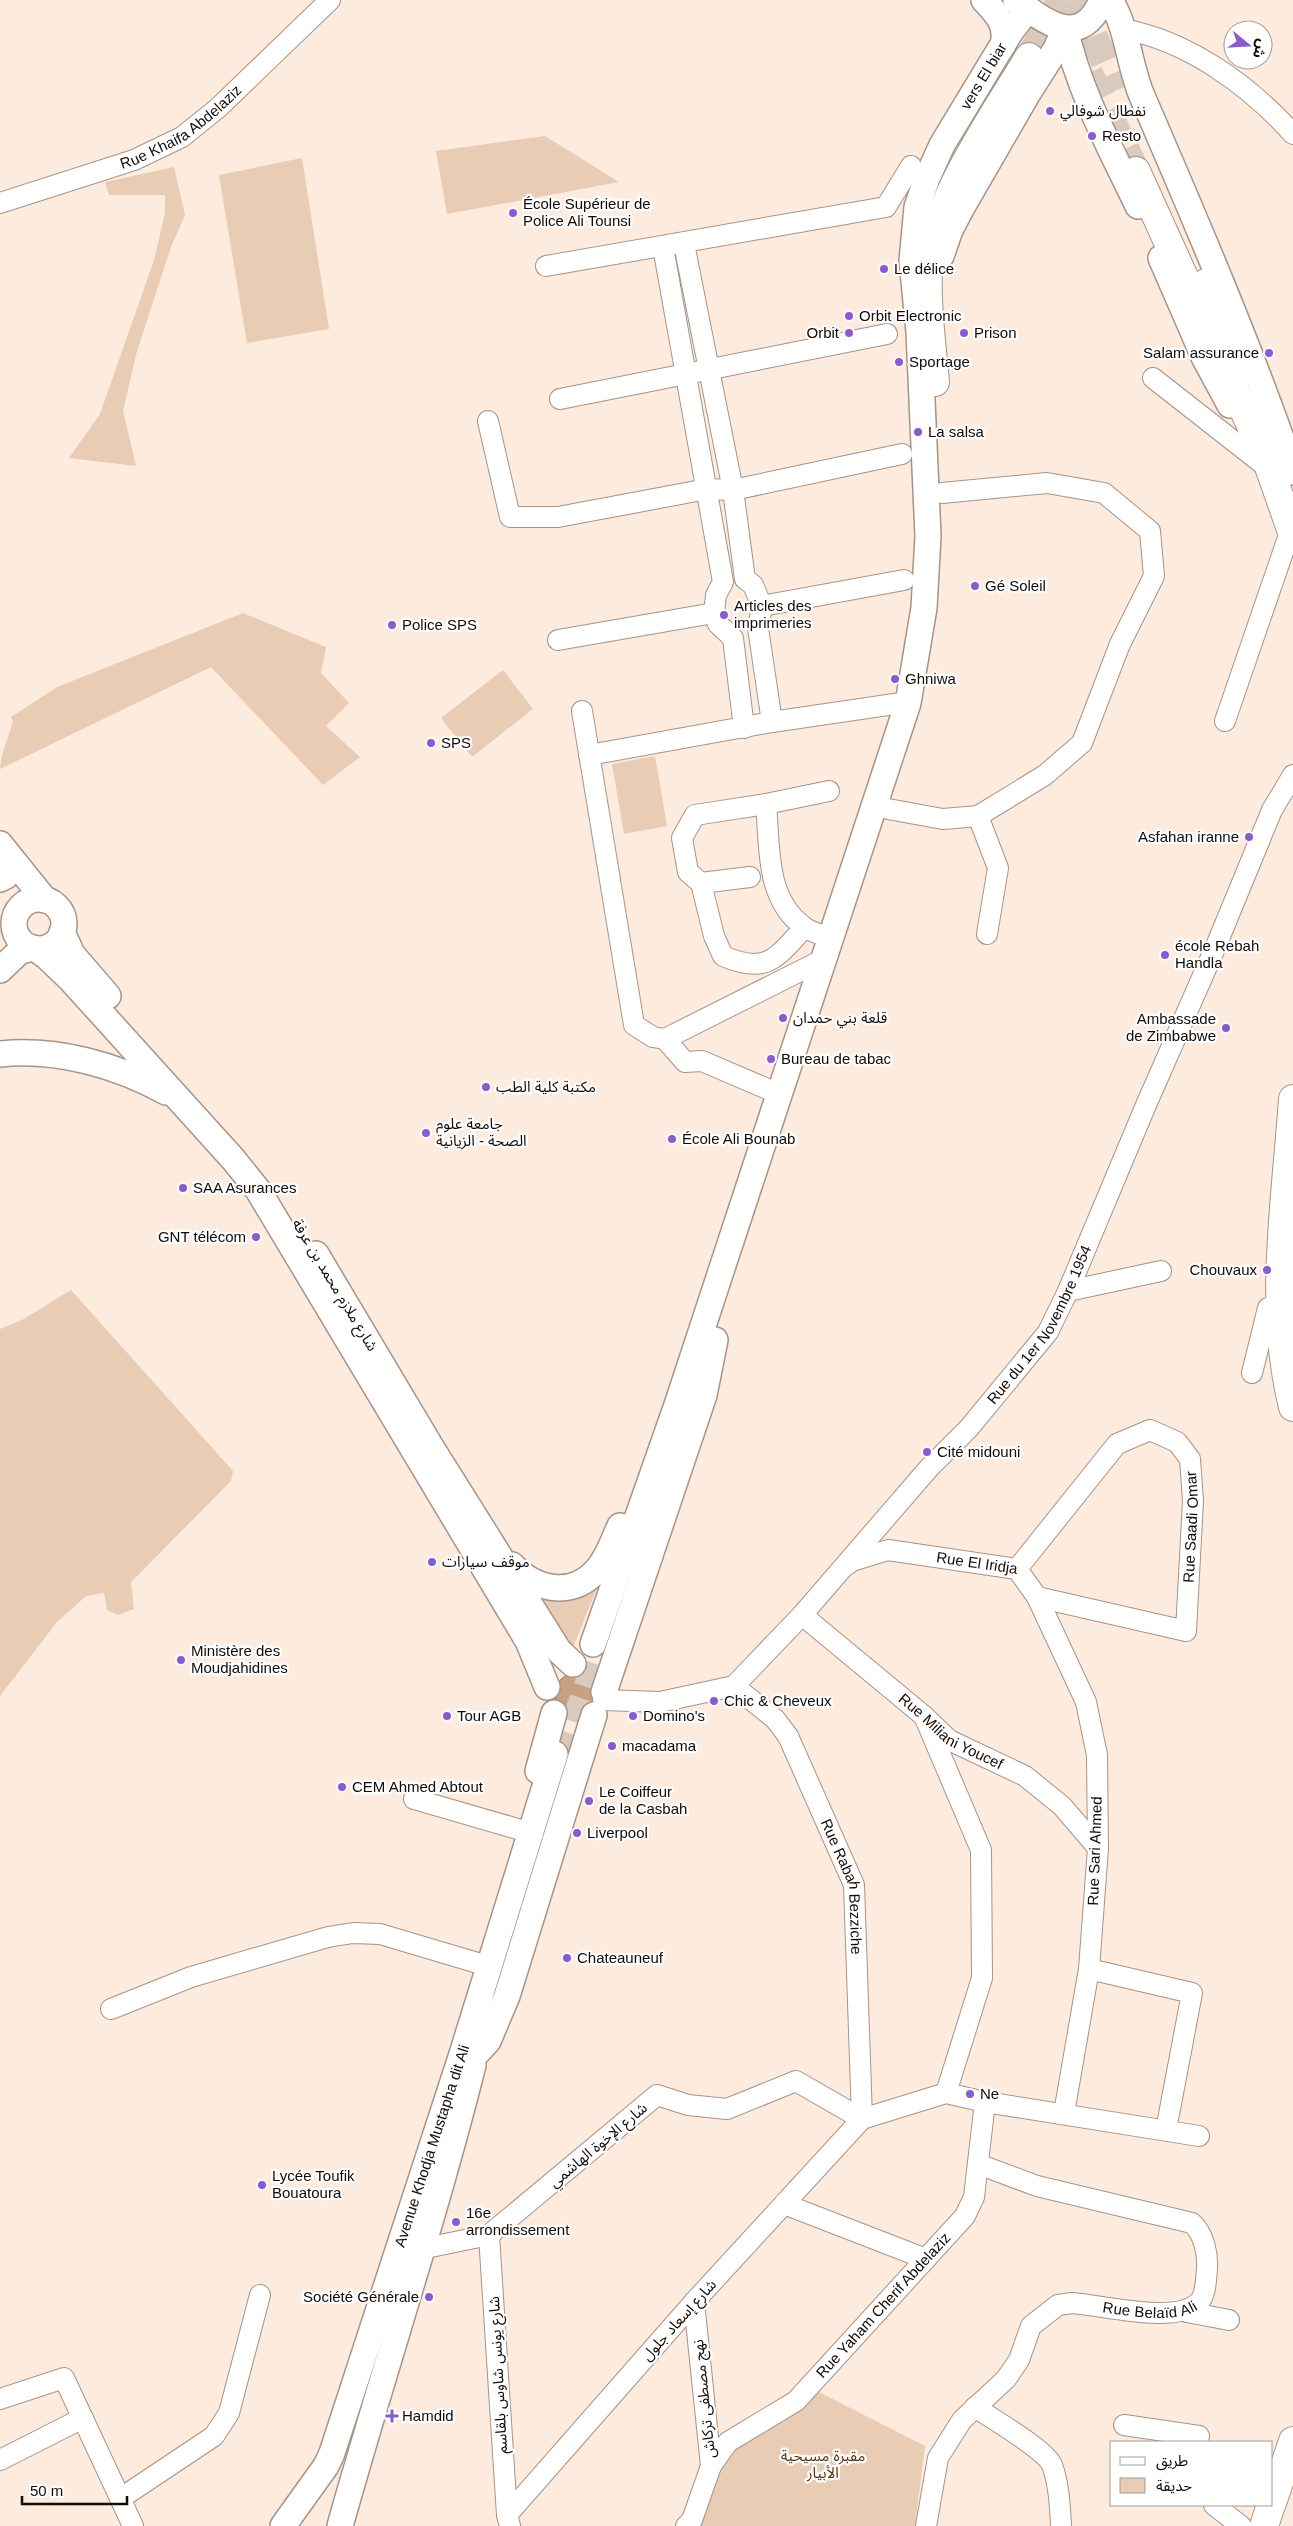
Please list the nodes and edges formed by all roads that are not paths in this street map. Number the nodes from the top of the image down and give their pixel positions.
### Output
1 (330, 0) edge
2 (984, 0) edge
3 (1102, 0) edge
4 (1110, 0) edge
5 (1127, 0) edge
6 (1023, 3) edge
7 (1065, 28) junction
8 (1122, 29) junction
9 (1016, 50) junction
10 (1080, 84) junction
11 (1028, 93) junction
12 (1293, 134) edge
13 (911, 166) dead end
14 (1144, 167) tunnel mouth
15 (0, 203) edge
16 (684, 244) junction
17 (663, 247) junction
18 (546, 266) dead end
19 (919, 332) junction
20 (886, 334) dead end
21 (708, 369) junction
22 (686, 374) junction
23 (1153, 378) dead end
24 (935, 382) junction
25 (560, 398) dead end
26 (488, 421) dead end
27 (902, 454) dead end
28 (1264, 464) junction
29 (1288, 480) edge
30 (707, 489) junction
31 (733, 490) junction
32 (942, 493) junction
33 (1292, 532) edge
34 (745, 579) junction
35 (904, 580) dead end
36 (723, 582) junction
37 (762, 606) junction
38 (714, 613) junction
39 (558, 640) dead end
40 (908, 702) junction
41 (582, 711) dead end
42 (772, 722) junction
43 (1225, 722) dead end
44 (744, 728) junction
45 (589, 755) junction
46 (1293, 775) edge
47 (829, 791) dead end
48 (766, 804) junction
49 (888, 809) junction
50 (978, 816) junction
51 (0, 844) edge
52 (750, 877) dead end
53 (0, 879) edge
54 (701, 883) junction
55 (0, 900) edge
56 (45, 900) junction
57 (804, 928) junction
58 (62, 932) junction
59 (9, 933) edge
60 (987, 934) dead end
61 (34, 948) junction
62 (828, 949) junction
63 (0, 970) edge
64 (665, 1039) junction
65 (0, 1054) edge
66 (779, 1094) junction
67 (1293, 1099) edge
68 (182, 1102) junction
69 (1162, 1271) dead end
70 (1068, 1291) junction
71 (1268, 1308) dead end
72 (707, 1337) junction
73 (1252, 1374) dead end
74 (1293, 1407) edge
75 (640, 1478) junction
76 (490, 1541) junction
77 (1017, 1569) junction
78 (823, 1589) junction
79 (1037, 1598) junction
80 (802, 1615) junction
81 (597, 1645) tunnel mouth
82 (573, 1664) junction
83 (734, 1686) junction
84 (547, 1687) junction
85 (600, 1702) junction
86 (554, 1713) junction
87 (924, 1716) junction
88 (414, 1799) dead end
89 (521, 1830) junction
90 (1098, 1848) junction
91 (481, 1964) junction
92 (1089, 1969) junction
93 (111, 2009) dead end
94 (476, 2054) junction
95 (452, 2083) junction
96 (946, 2093) junction
97 (986, 2102) junction
98 (1064, 2113) junction
99 (862, 2120) junction
100 (1166, 2130) junction
101 (1199, 2136) dead end
102 (978, 2164) junction
103 (784, 2204) junction
104 (489, 2235) junction
105 (421, 2249) junction
106 (926, 2259) junction
107 (260, 2295) dead end
108 (694, 2302) junction
109 (1187, 2312) junction
110 (1229, 2320) dead end
111 (0, 2399) edge
112 (976, 2408) junction
113 (83, 2418) junction
114 (1124, 2425) dead end
115 (1198, 2441) edge
116 (1293, 2441) edge
117 (0, 2460) edge
118 (711, 2466) junction
119 (121, 2498) junction
120 (1273, 2498) edge
121 (1215, 2506) edge
122 (1270, 2506) edge
123 (508, 2521) edge
124 (126, 2524) edge
125 (283, 2526) edge
126 (340, 2526) edge
127 (686, 2526) edge
128 (926, 2526) edge
129 (1061, 2526) edge
130 (1240, 2526) edge
131 (1264, 2526) edge

1 - 15 street, Rue Khaifa Abdelaziz
2 - 9 main road
3 - 7 main road
4 - 8 main road
5 - 8 main road
6 - 7 main road
6 - 9 main road, vers El biar
7 - 10 main road
7 - 11 main road
8 - 12 street
8 - 29 main road
9 - 19 highway
9 - 19 main road, vers El biar
9 - 24 highway
10 - 11 main road
10 - 28 main road
11 - 24 main road
13 - 16 street
14 - 29 highway
16 - 17 street
16 - 21 street
17 - 18 street
17 - 22 street
19 - 40 main road, vers El biar
20 - 21 street
21 - 22 street
21 - 31 street
22 - 25 street
22 - 30 street
23 - 28 street
24 - 32 main road
26 - 30 street
27 - 31 street
28 - 29 main road
29 - 33 highway
30 - 31 street
30 - 36 street
31 - 34 street
32 - 49 main road
32 - 50 street
33 - 43 street
34 - 36 street
34 - 37 street
35 - 37 street
36 - 38 street
37 - 42 street
38 - 39 street
38 - 44 street
40 - 42 street
40 - 62 main road, vers El biar
41 - 45 street
42 - 44 street
44 - 45 street
45 - 64 street
46 - 70 street, Rue du 1er Novembre 1954
47 - 48 street
48 - 54 street
48 - 57 street
49 - 50 street
49 - 72 main road
50 - 60 street
51 - 53 main road
51 - 56 main road
52 - 54 street
54 - 57 street
55 - 59 main road
56 - 58 main road
56 - 59 main road
57 - 62 street
58 - 61 main road
58 - 76 main road, شارع ملازم محمد بن عرفة
59 - 61 main road
61 - 63 main road
61 - 68 main road, شارع ملازم محمد بن عرفة
62 - 64 street
62 - 66 main road, vers El biar
64 - 66 street
65 - 68 main road
66 - 72 main road, vers El biar
67 - 74 highway
68 - 84 main road, شارع ملازم محمد بن عرفة
69 - 70 street
70 - 78 street, Rue du 1er Novembre 1954
71 - 73 street
72 - 75 main road
72 - 81 main road
72 - 85 main road
75 - 76 main road
75 - 82 main road
76 - 82 main road, شارع ملازم محمد بن عرفة
77 - 78 street, Rue El Iridja
77 - 79 street, Rue El Iridja
77 - 79 street, Rue Saadi Omar
78 - 80 street, Rue du 1er Novembre 1954
79 - 90 street, Rue Sari Ahmed
80 - 83 street, Rue du 1er Novembre 1954
80 - 87 street, Rue Miliani Youcef
82 - 84 main road
82 - 85 main road
83 - 85 street
83 - 99 street, Rue Rabah Bezziche
84 - 86 main road
85 - 86 main road
85 - 94 main road
86 - 89 main road
87 - 90 street, Rue Miliani Youcef
87 - 96 street
88 - 89 street
89 - 91 main road
90 - 92 street, Rue Sari Ahmed
91 - 93 street
91 - 95 main road
92 - 98 street, Rue Sari Ahmed
92 - 100 street
94 - 95 main road, Avenue Khodja Mustapha dit Ali
94 - 105 main road, Avenue Khodja Mustapha dit Ali
95 - 125 main road, Avenue Khodja Mustapha dit Ali
96 - 97 street
96 - 99 street
97 - 98 street
97 - 102 street, Rue Yaham Cherif Abdelaziz
98 - 100 street
99 - 103 street, شارع إسعاد جلول
99 - 104 street, شارع الإخوة الهاشمي
100 - 101 street
102 - 106 street, Rue Yaham Cherif Abdelaziz
102 - 109 street, Rue Belaïd Ali
103 - 106 street
103 - 108 street, شارع إسعاد جلول
104 - 105 street, شارع الإخوة الهاشمي
104 - 123 street, شارع يونس شاوس بلقاسم
105 - 126 main road, Avenue Khodja Mustapha dit Ali
106 - 118 street, Rue Yaham Cherif Abdelaziz
107 - 119 street
108 - 118 street, نهج مصطفى تركاش
108 - 123 street, شارع إسعاد جلول
109 - 110 street
109 - 112 street, Rue Belaïd Ali
111 - 113 street
112 - 128 street, Rue Belaïd Ali
112 - 129 street
113 - 117 street
113 - 119 street
114 - 115 street
116 - 120 highway
118 - 127 street
119 - 124 street
121 - 130 street
122 - 131 highway

